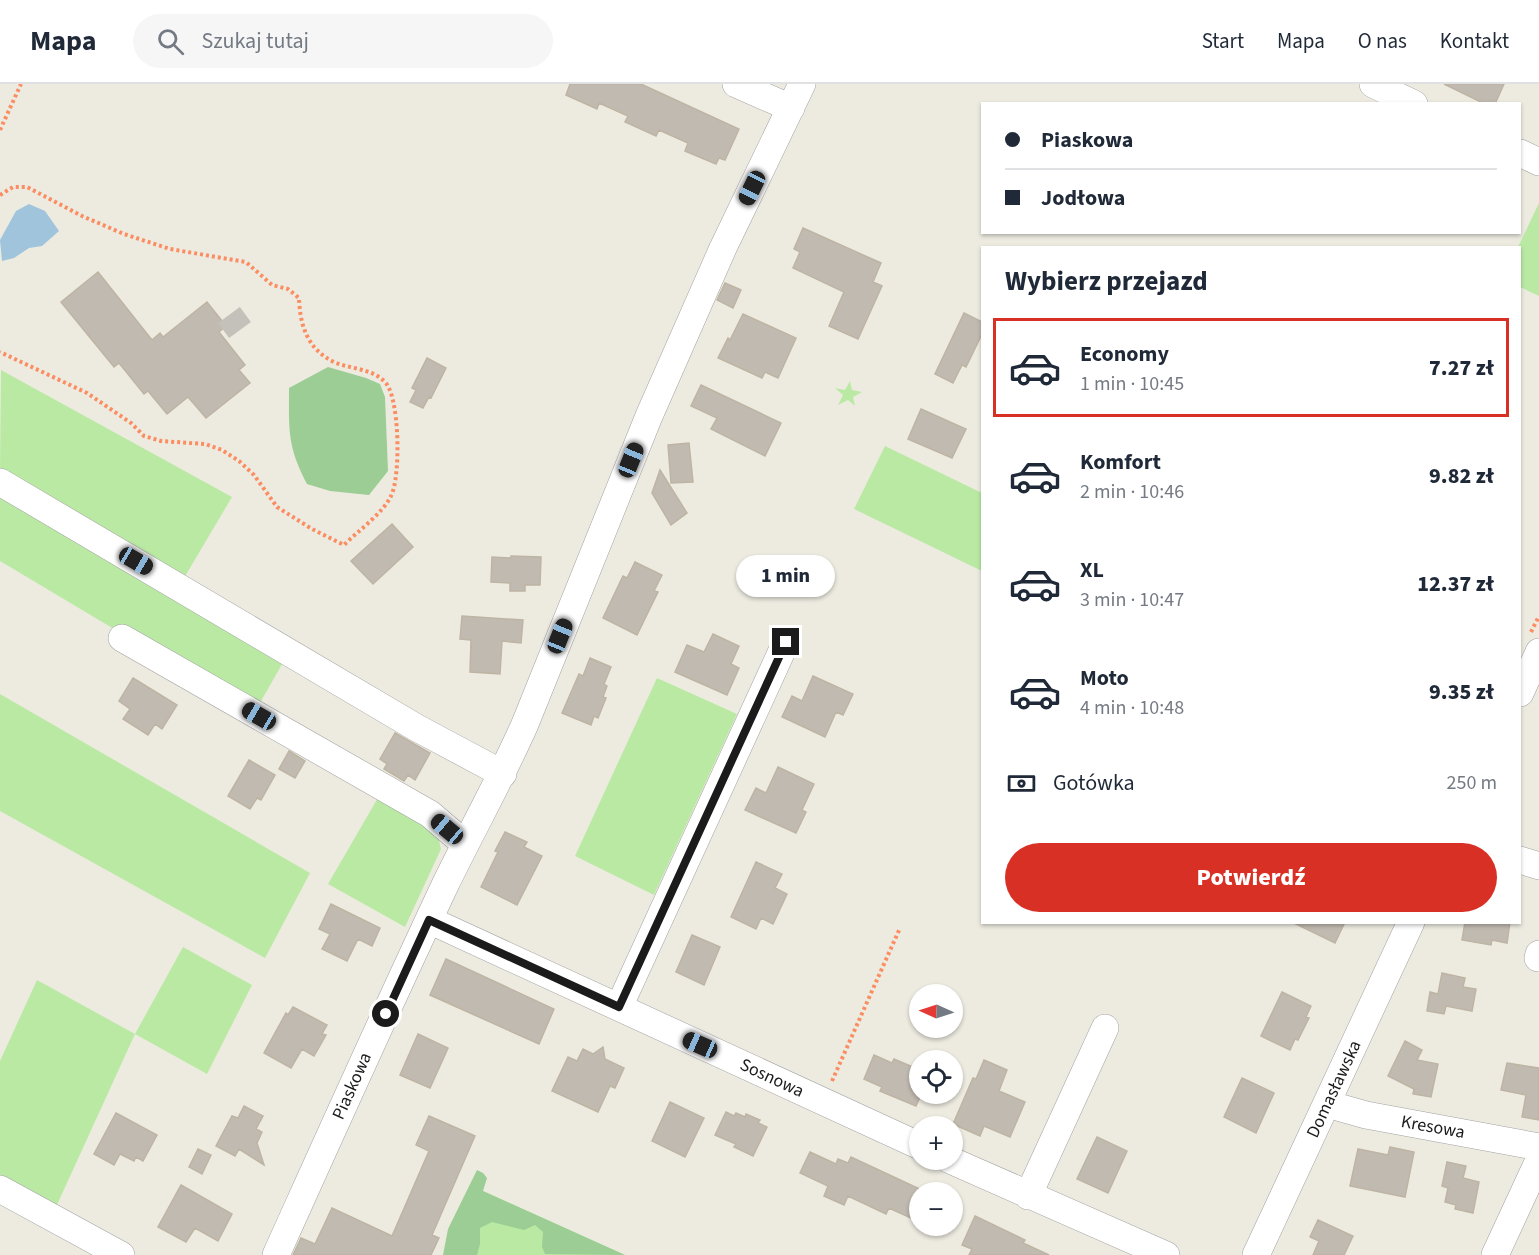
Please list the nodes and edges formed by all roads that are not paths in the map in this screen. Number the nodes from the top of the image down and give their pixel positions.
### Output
1 (736, 84) edge
2 (802, 84) edge
3 (1373, 84) edge
4 (1410, 102) edge
5 (790, 108) junction
6 (1521, 153) edge
7 (1539, 162) edge
8 (0, 482) edge
9 (122, 638) dead end
10 (786, 642) dead end
11 (1531, 655) edge
12 (1521, 690) edge
13 (503, 774) junction
14 (465, 844) junction
15 (1521, 860) edge
16 (1539, 866) edge
17 (429, 920) junction
18 (1410, 924) edge
19 (619, 1007) junction
20 (1105, 1028) dead end
21 (1327, 1104) junction
22 (909, 1141) edge
23 (1539, 1147) edge
24 (1539, 1160) edge
25 (963, 1166) edge
26 (0, 1189) edge
27 (1028, 1196) junction
28 (121, 1255) edge
29 (276, 1255) edge
30 (1166, 1255) edge
31 (1256, 1255) edge
32 (1495, 1255) edge

1 - 5 street
2 - 5 street, Piaskowa
3 - 4 street
5 - 13 street, Piaskowa
6 - 7 street
8 - 13 street
9 - 14 street
10 - 19 street
11 - 12 street
13 - 14 street, Piaskowa
14 - 17 street, Piaskowa
15 - 16 street
17 - 19 street, Sosnowa
17 - 29 street, Piaskowa
18 - 21 street, Domasławska
19 - 22 street, Sosnowa
20 - 27 street
21 - 23 street, Kresowa
21 - 31 street, Domasławska
24 - 32 street
25 - 27 street
26 - 28 street
27 - 30 street

